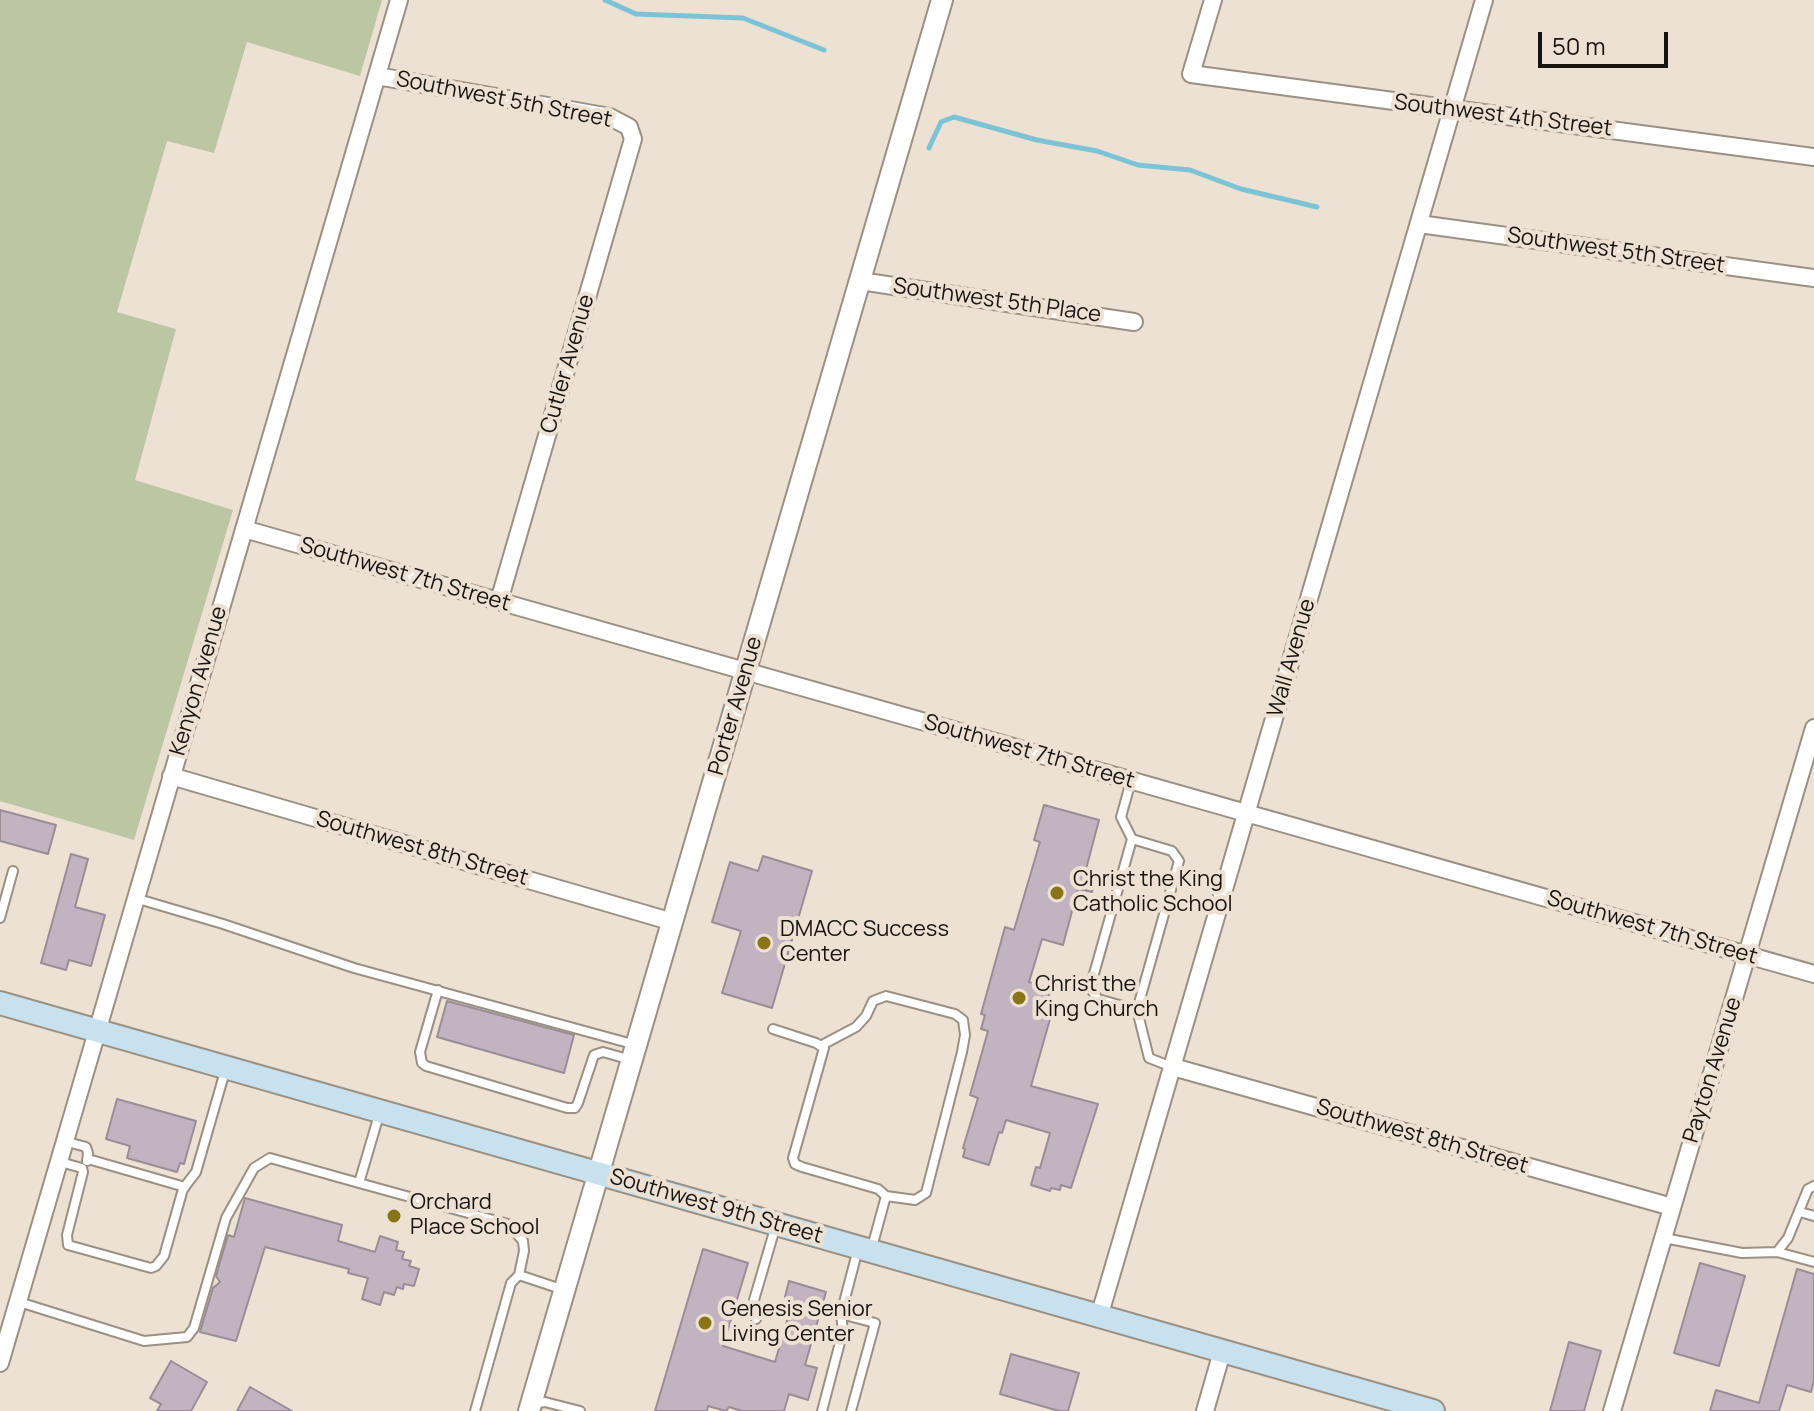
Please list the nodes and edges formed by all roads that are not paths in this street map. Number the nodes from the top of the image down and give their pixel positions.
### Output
1 (399, 0) edge
2 (942, 0) edge
3 (1213, 0) edge
4 (1484, 0) edge
5 (377, 76) junction
6 (1453, 109) junction
7 (629, 127) joint
8 (1814, 157) edge
9 (1419, 224) junction
10 (1814, 278) edge
11 (860, 281) junction
12 (1134, 322) dead end
13 (244, 529) junction
14 (499, 601) junction
15 (746, 672) junction
16 (1814, 728) edge
17 (171, 776) junction
18 (1131, 781) junction
19 (1247, 813) junction
20 (1132, 839) junction
21 (13, 871) dead end
22 (135, 898) junction
23 (0, 918) edge
24 (673, 922) junction
25 (1748, 955) junction
26 (1814, 974) edge
27 (438, 990) junction
28 (0, 1003) edge
29 (1137, 1010) junction
30 (773, 1029) dead end
31 (96, 1031) junction
32 (822, 1045) junction
33 (634, 1053) junction
34 (1173, 1067) junction
35 (226, 1068) junction
36 (380, 1112) junction
37 (64, 1141) junction
38 (88, 1159) junction
39 (58, 1161) junction
40 (82, 1168) junction
41 (599, 1174) junction
42 (359, 1183) junction
43 (1814, 1186) edge
44 (185, 1187) junction
45 (886, 1196) junction
46 (1672, 1207) junction
47 (1800, 1212) junction
48 (1814, 1216) edge
49 (777, 1225) junction
50 (1663, 1238) junction
51 (864, 1250) junction
52 (1777, 1252) junction
53 (1814, 1262) edge
54 (519, 1275) junction
55 (565, 1290) junction
56 (18, 1302) junction
57 (841, 1314) junction
58 (1099, 1317) junction
59 (756, 1319) dead end
60 (1222, 1352) junction
61 (0, 1363) edge
62 (530, 1408) edge
63 (1420, 1409) edge
64 (475, 1411) edge
65 (580, 1411) edge
66 (822, 1411) edge
67 (851, 1411) edge
68 (1205, 1411) edge
69 (1612, 1411) edge

1 - 5 street, Kenyon Avenue
2 - 11 street, Porter Avenue
3 - 6 street, Southwest 4th Street
4 - 6 street, Wall Avenue
5 - 7 street, Southwest 5th Street
5 - 13 street, Kenyon Avenue
6 - 8 street, Southwest 4th Street
6 - 9 street, Wall Avenue
7 - 14 street, Cutler Avenue
9 - 10 street, Southwest 5th Street
9 - 19 street, Wall Avenue
11 - 12 street, Southwest 5th Place
11 - 15 street, Porter Avenue
13 - 14 street, Southwest 7th Street
13 - 17 street, Kenyon Avenue
14 - 15 street, Southwest 7th Street
15 - 18 street, Southwest 7th Street
15 - 24 street, Porter Avenue
16 - 25 street, Payton Avenue
17 - 22 street, Kenyon Avenue
17 - 24 street, Southwest 8th Street
18 - 19 street, Southwest 7th Street
18 - 20 lane
19 - 25 street, Southwest 7th Street
19 - 34 street, Wall Avenue
20 - 29 lane
20 - 29 lane
21 - 23 lane
22 - 27 lane
22 - 31 street, Kenyon Avenue
24 - 33 street, Porter Avenue
25 - 26 street, Southwest 7th Street
25 - 46 street, Payton Avenue
27 - 33 lane
27 - 33 lane
28 - 31 main road, Southwest 9th Street
29 - 34 lane
30 - 32 lane
31 - 35 main road, Southwest 9th Street
31 - 37 street, Kenyon Avenue
32 - 45 lane
32 - 45 lane
33 - 41 street, Porter Avenue
34 - 46 street, Southwest 8th Street
34 - 58 street, Wall Avenue
35 - 36 main road, Southwest 9th Street
35 - 44 lane
36 - 41 main road, Southwest 9th Street
36 - 42 lane
37 - 38 lane
37 - 39 street, Kenyon Avenue
38 - 40 lane
38 - 44 lane
39 - 40 lane
39 - 56 street, Kenyon Avenue
40 - 44 lane
41 - 49 main road, Southwest 9th Street
41 - 55 street, Porter Avenue
42 - 54 lane
42 - 56 lane
43 - 47 lane
45 - 51 lane
46 - 50 street, Payton Avenue
47 - 48 lane
47 - 52 lane
49 - 51 main road, Southwest 9th Street
49 - 59 lane
50 - 52 lane
50 - 69 street, Payton Avenue
51 - 57 lane
51 - 58 main road, Southwest 9th Street
52 - 53 lane
54 - 55 lane
54 - 64 lane
55 - 62 street, Porter Avenue
56 - 61 street, Kenyon Avenue
57 - 66 lane
57 - 67 lane
58 - 60 main road, Southwest 9th Street
60 - 63 main road, Southwest 9th Street
60 - 68 street
62 - 65 lane

